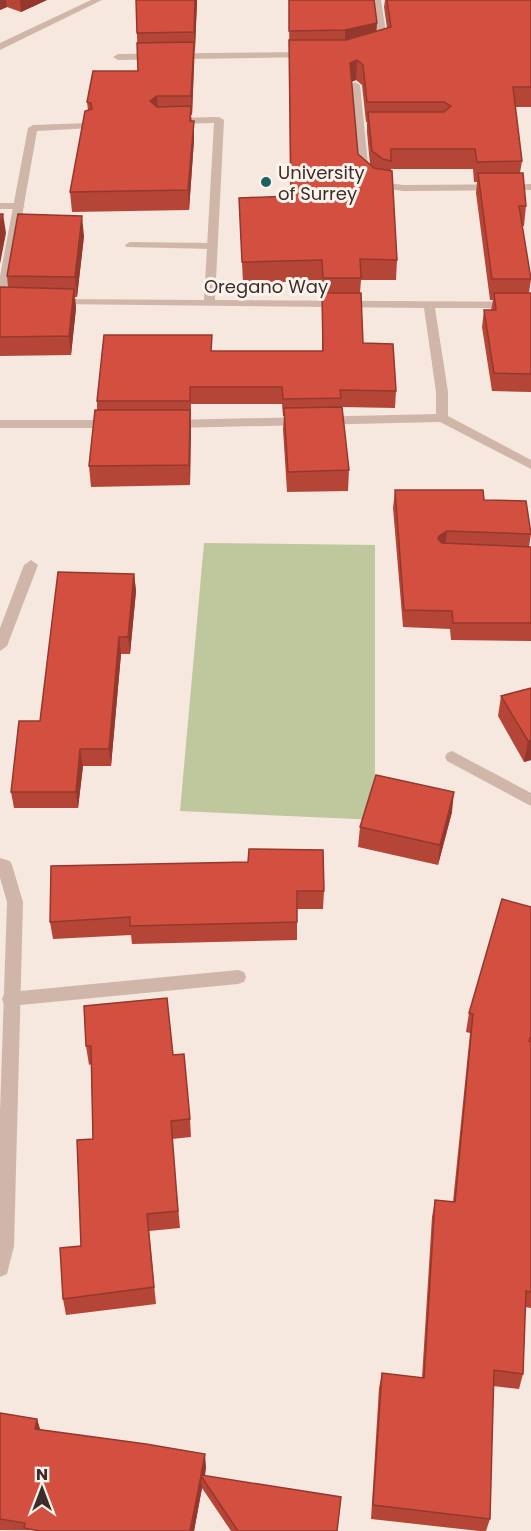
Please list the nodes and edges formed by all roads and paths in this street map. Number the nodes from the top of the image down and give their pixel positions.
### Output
1 (98, 0) edge
2 (377, 0) edge
3 (0, 47) edge
4 (364, 50) edge
5 (321, 54) edge
6 (118, 57) dead end
7 (355, 85) dead end
8 (158, 121) edge
9 (88, 126) edge
10 (360, 128) junction
11 (372, 128) edge
12 (531, 187) edge
13 (0, 206) edge
14 (20, 206) junction
15 (130, 245) dead end
16 (212, 246) junction
17 (4, 301) edge
18 (46, 302) edge
19 (208, 304) junction
20 (429, 305) junction
21 (531, 305) edge
22 (442, 418) junction
23 (0, 424) edge
24 (130, 424) edge
25 (154, 424) edge
26 (531, 465) edge
27 (31, 565) dead end
28 (0, 646) edge
29 (452, 757) dead end
30 (531, 800) edge
31 (0, 864) edge
32 (238, 977) dead end
33 (10, 999) junction
34 (0, 1268) edge

1 - 3 street
2 - 4 street
5 - 6 street
7 - 10 street
8 - 16 street
9 - 14 street
10 - 11 street
10 - 12 street
13 - 14 street
14 - 17 street
15 - 16 street
16 - 19 street
18 - 19 street, Oregano Way
19 - 20 street, Oregano Way
20 - 21 street, Oregano Way
20 - 22 street
22 - 25 street
22 - 26 street
23 - 24 street
27 - 28 street
29 - 30 street
31 - 33 street
32 - 33 street
33 - 34 street

